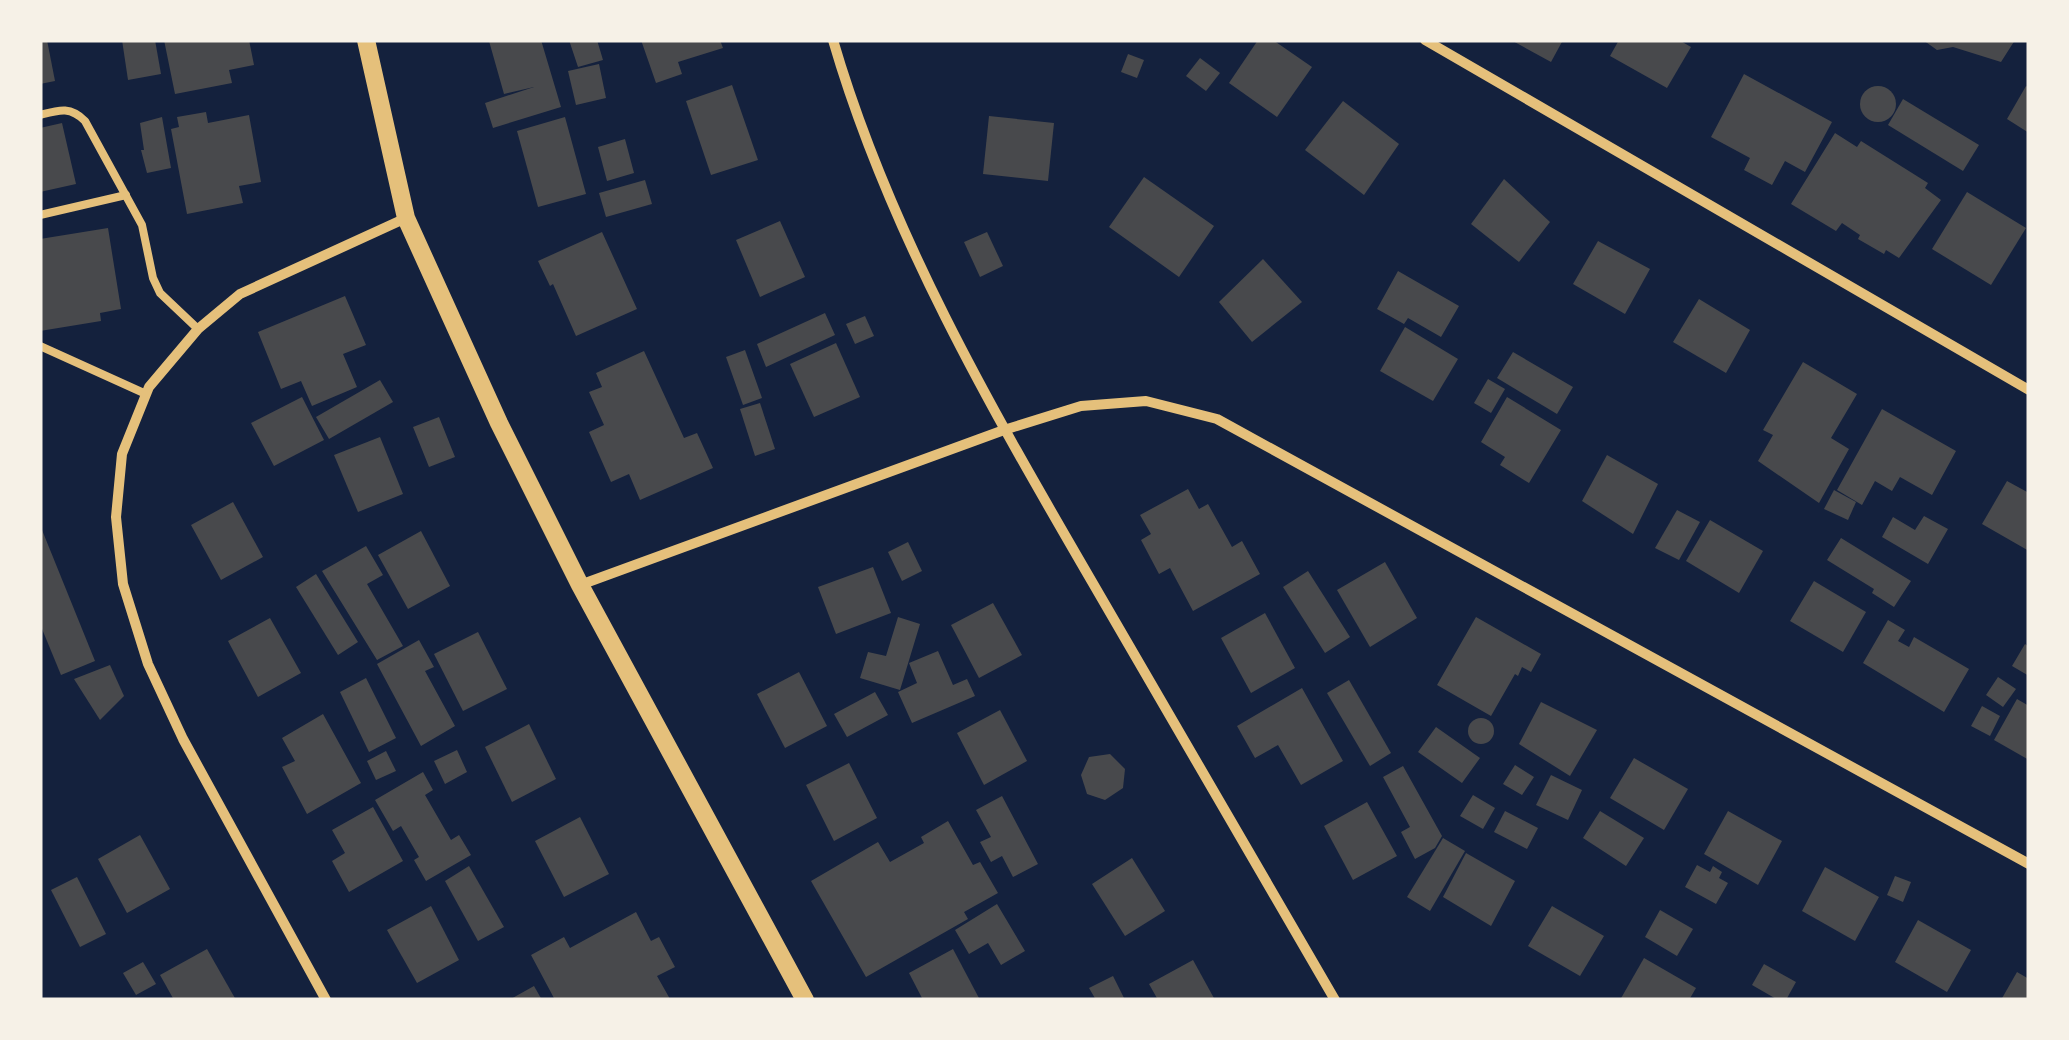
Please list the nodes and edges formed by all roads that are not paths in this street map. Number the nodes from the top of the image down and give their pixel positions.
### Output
1 (366, 40) edge
2 (832, 40) edge
3 (1426, 40) edge
4 (40, 115) edge
5 (126, 195) junction
6 (40, 215) edge
7 (406, 218) junction
8 (198, 329) junction
9 (40, 346) edge
10 (2029, 390) edge
11 (146, 394) junction
12 (1004, 430) junction
13 (580, 585) junction
14 (2029, 864) edge
15 (326, 1000) edge
16 (805, 1000) edge
17 (1335, 1000) edge

1 - 7 street
2 - 12 street
3 - 10 street
4 - 5 lane
5 - 6 lane
5 - 8 lane
7 - 8 street
7 - 13 street
8 - 11 street
9 - 11 lane
11 - 15 street
12 - 13 street
12 - 14 street
12 - 17 street
13 - 16 street

